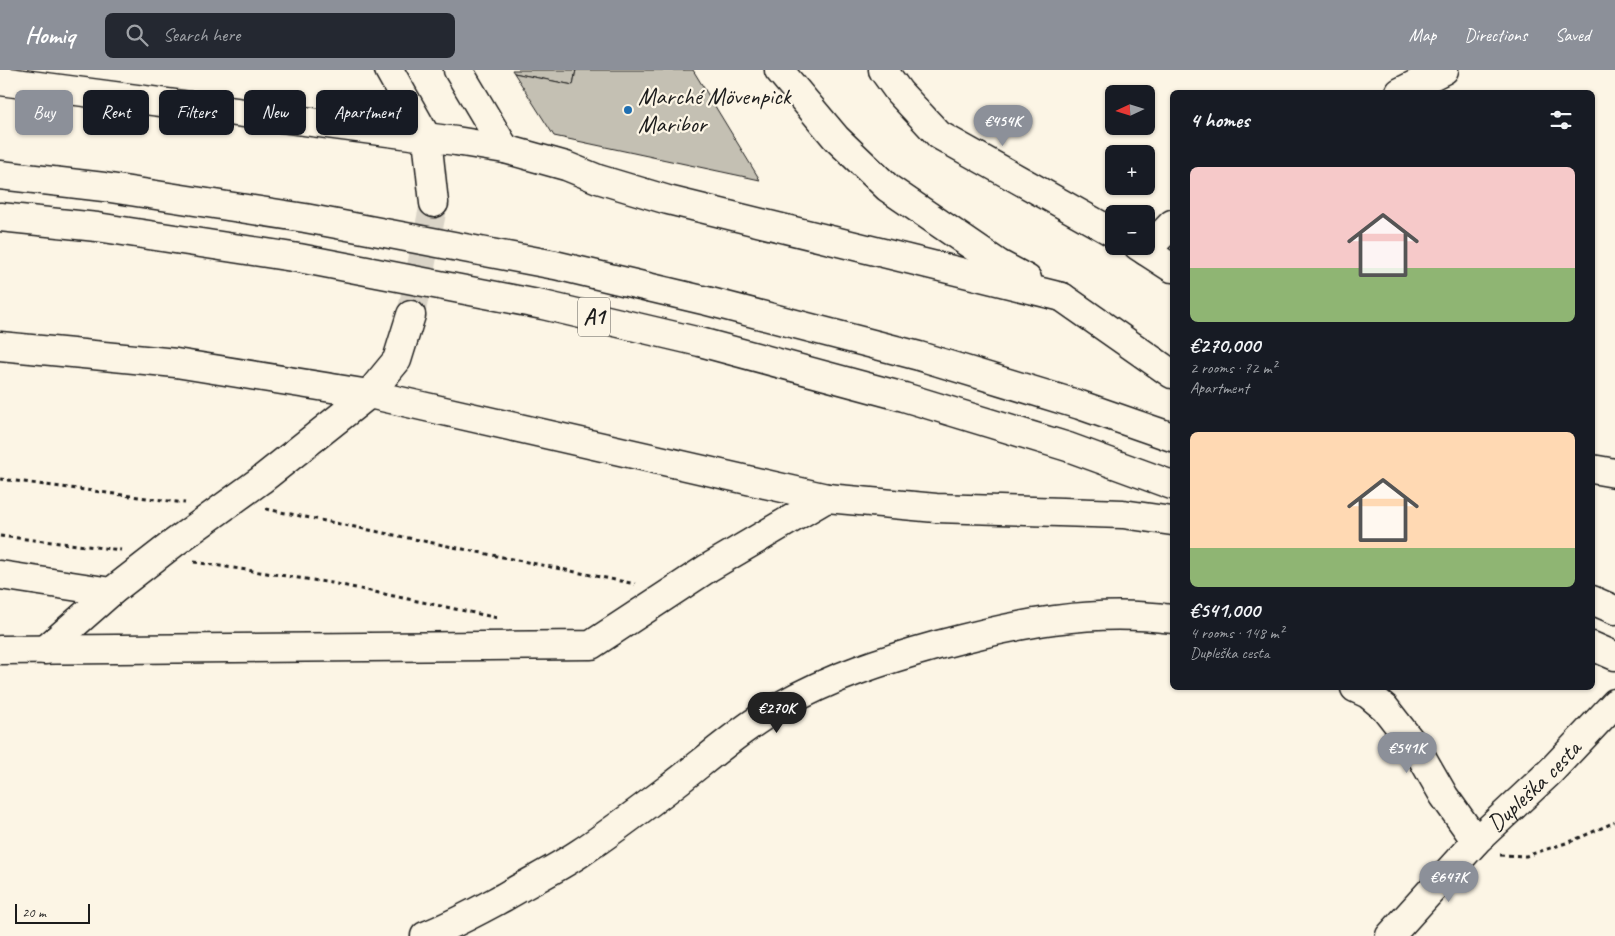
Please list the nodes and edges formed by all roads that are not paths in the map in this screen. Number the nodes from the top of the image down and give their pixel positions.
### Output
1 (388, 70) edge
2 (458, 70) edge
3 (779, 70) edge
4 (883, 70) edge
5 (1444, 70) edge
6 (0, 81) edge
7 (1404, 90) edge
8 (427, 138) junction
9 (505, 149) junction
10 (0, 175) edge
11 (434, 204) tunnel mouth
12 (0, 216) edge
13 (1170, 226) edge
14 (1105, 228) edge
15 (1155, 238) edge
16 (1151, 255) edge
17 (1170, 267) edge
18 (1062, 297) junction
19 (411, 315) tunnel mouth
20 (0, 346) edge
21 (1170, 373) edge
22 (369, 394) junction
23 (1170, 436) edge
24 (1595, 470) edge
25 (1615, 473) edge
26 (1170, 484) edge
27 (827, 498) junction
28 (1170, 521) edge
29 (0, 575) edge
30 (111, 592) junction
31 (1170, 619) edge
32 (1595, 647) edge
33 (0, 650) edge
34 (45, 650) junction
35 (1615, 656) edge
36 (1359, 690) edge
37 (1615, 703) edge
38 (1476, 841) junction
39 (425, 936) edge
40 (1390, 936) edge

1 - 8 main road
2 - 9 main road
3 - 18 main road
4 - 14 main road
5 - 7 main road
6 - 8 main road
8 - 9 main road
8 - 11 main road
9 - 18 main road
10 - 23 main road, A1
12 - 26 main road, A1
13 - 15 main road
16 - 17 main road
18 - 21 main road
19 - 22 main road
20 - 22 main road
22 - 27 main road
22 - 30 main road
24 - 25 main road
27 - 28 main road
27 - 34 main road
29 - 30 main road
30 - 34 main road
31 - 39 main road
32 - 35 main road
33 - 34 main road
36 - 38 main road
37 - 38 main road, Dupleška cesta
38 - 40 main road, Dupleška cesta

